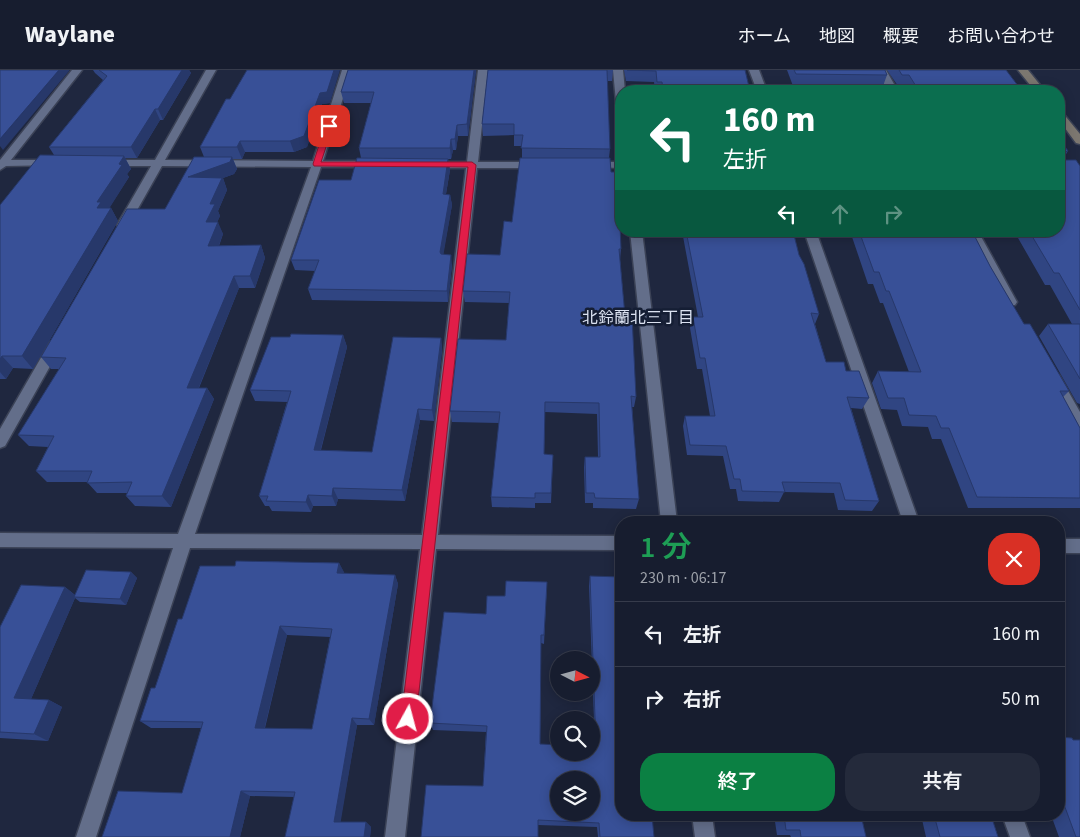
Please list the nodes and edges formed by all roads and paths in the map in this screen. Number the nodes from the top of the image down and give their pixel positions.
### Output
1 (77, 70) edge
2 (210, 70) edge
3 (347, 70) edge
4 (483, 70) edge
5 (618, 70) edge
6 (754, 70) edge
7 (881, 70) edge
8 (1023, 70) edge
9 (619, 85) edge
10 (760, 85) edge
11 (890, 85) edge
12 (1035, 85) edge
13 (1065, 122) edge
14 (1080, 141) edge
15 (70, 163) edge
16 (1, 164) edge
17 (100, 164) edge
18 (158, 164) junction
19 (317, 164) junction
20 (384, 164) edge
21 (423, 164) edge
22 (472, 165) junction
23 (552, 165) edge
24 (581, 165) edge
25 (615, 165) edge
26 (118, 233) edge
27 (637, 237) edge
28 (812, 237) edge
29 (975, 237) edge
30 (1019, 316) edge
31 (59, 338) edge
32 (1047, 366) edge
33 (1080, 426) edge
34 (0, 442) edge
35 (668, 516) edge
36 (909, 516) edge
37 (0, 540) edge
38 (184, 541) junction
39 (429, 542) junction
40 (615, 543) edge
41 (1065, 546) edge
42 (1080, 546) edge
43 (703, 821) edge
44 (1014, 821) edge
45 (86, 837) edge
46 (395, 837) edge
47 (705, 837) edge
48 (1020, 837) edge

1 - 16 street
2 - 18 street
3 - 19 street
4 - 22 street
5 - 9 street
6 - 10 street
7 - 11 street
8 - 12 street
13 - 14 street
15 - 16 street
17 - 18 street
18 - 19 street
18 - 26 street
19 - 20 street
19 - 38 street
21 - 22 street
22 - 23 street
22 - 39 street
24 - 25 street
27 - 35 street
28 - 36 street
29 - 30 street
31 - 34 street
32 - 33 street
37 - 38 street
38 - 39 street
38 - 45 street
39 - 40 street
39 - 46 street
41 - 42 street
43 - 47 street
44 - 48 street

